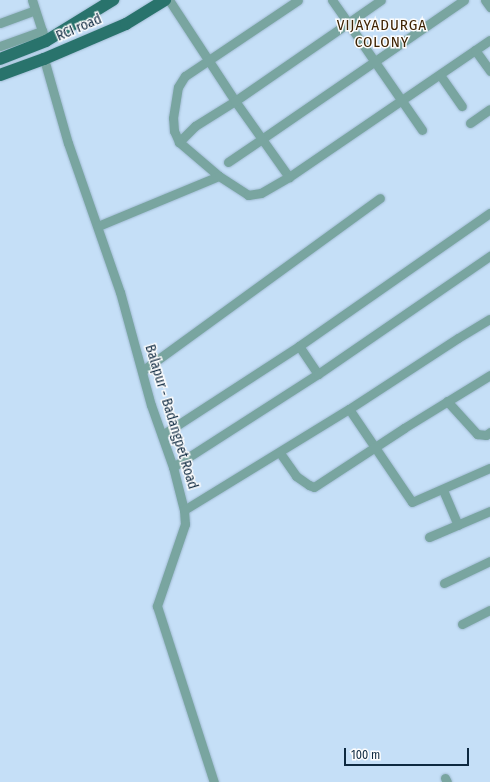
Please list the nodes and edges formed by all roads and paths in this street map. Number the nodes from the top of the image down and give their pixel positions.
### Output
1 (32, 0) edge
2 (113, 0) edge
3 (165, 0) edge
4 (170, 0) edge
5 (298, 0) edge
6 (332, 0) edge
7 (381, 0) edge
8 (464, 0) edge
9 (485, 0) edge
10 (490, 6) edge
11 (36, 10) junction
12 (0, 23) edge
13 (348, 23) junction
14 (44, 36) junction
15 (490, 40) edge
16 (0, 46) edge
17 (475, 50) junction
18 (0, 59) edge
19 (44, 59) junction
20 (208, 60) junction
21 (375, 62) junction
22 (490, 70) edge
23 (440, 75) junction
24 (0, 76) edge
25 (235, 100) junction
26 (402, 100) junction
27 (462, 106) dead end
28 (490, 109) edge
29 (470, 123) dead end
30 (422, 130) dead end
31 (262, 139) junction
32 (179, 142) junction
33 (228, 162) dead end
34 (219, 176) junction
35 (289, 177) junction
36 (380, 198) dead end
37 (490, 213) edge
38 (98, 226) junction
39 (490, 256) edge
40 (490, 319) edge
41 (299, 346) junction
42 (142, 371) junction
43 (318, 374) junction
44 (490, 375) edge
45 (447, 401) junction
46 (349, 410) junction
47 (490, 432) edge
48 (162, 436) junction
49 (375, 447) junction
50 (280, 453) junction
51 (173, 467) junction
52 (490, 468) edge
53 (442, 490) junction
54 (184, 510) junction
55 (490, 511) edge
56 (458, 525) junction
57 (429, 537) dead end
58 (490, 561) edge
59 (444, 583) dead end
60 (490, 610) edge
61 (462, 624) dead end
62 (214, 782) edge

1 - 11 street
2 - 14 main road
3 - 19 main road, RCI road
4 - 20 street
5 - 20 street
6 - 13 street
7 - 13 street
8 - 21 street
9 - 10 street
11 - 12 street
11 - 14 street
13 - 21 street
13 - 25 street
14 - 16 street
14 - 18 main road
15 - 17 street
17 - 22 street
17 - 23 street
19 - 24 main road, RCI road
19 - 38 street, Balapur - Badangpet Road
20 - 25 street
20 - 32 street
21 - 26 street
21 - 31 street
23 - 26 street
23 - 27 street
25 - 31 street
25 - 32 street
26 - 30 street
26 - 35 street
28 - 29 street
31 - 33 street
31 - 35 street
32 - 34 street
34 - 35 street
34 - 38 street
36 - 42 street
37 - 41 street
38 - 42 street, Balapur - Badangpet Road
39 - 43 street
40 - 46 street
41 - 43 street
41 - 48 street
42 - 48 street, Balapur - Badangpet Road
43 - 51 street
44 - 45 street
45 - 47 street
45 - 49 street
46 - 49 street
46 - 50 street
48 - 51 street, Balapur - Badangpet Road
49 - 50 street
49 - 53 street
50 - 54 street
51 - 54 street, Balapur - Badangpet Road
52 - 53 street
53 - 56 street
54 - 62 street, Balapur - Badangpet Road
55 - 56 street
56 - 57 street
58 - 59 street
60 - 61 street

